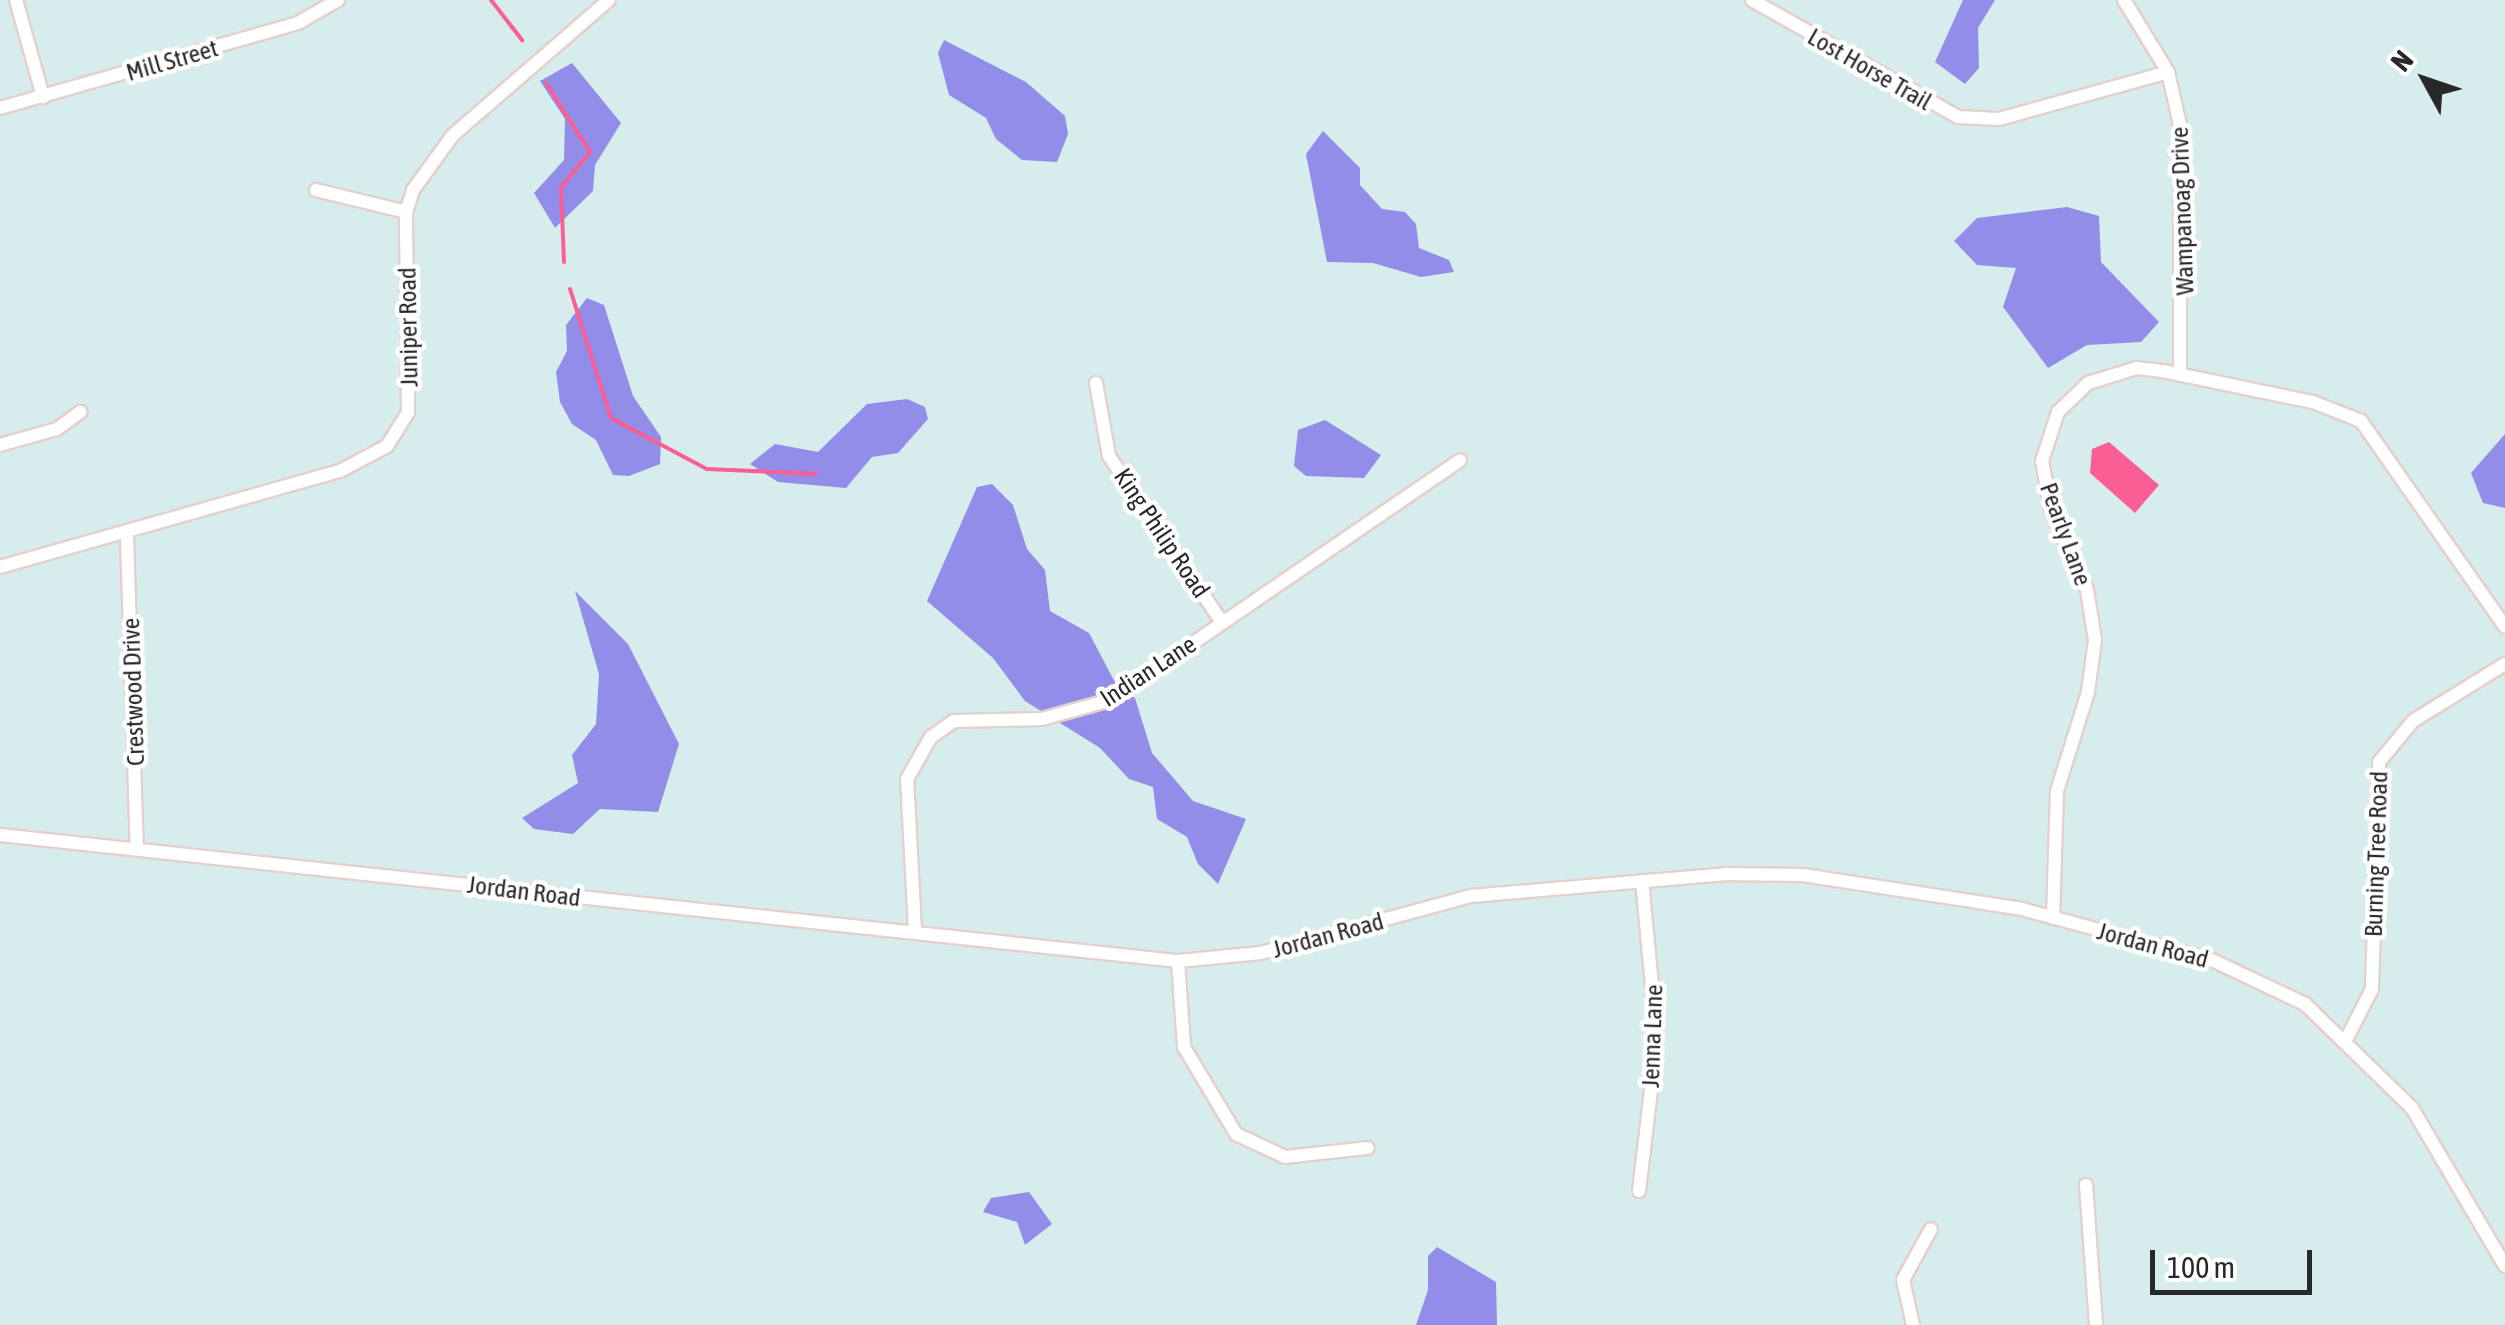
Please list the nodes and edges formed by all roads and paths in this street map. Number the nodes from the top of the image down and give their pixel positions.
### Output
1 (16, 0) edge
2 (338, 0) edge
3 (609, 0) edge
4 (1752, 0) edge
5 (2124, 0) edge
6 (2168, 72) junction
7 (43, 97) junction
8 (0, 108) edge
9 (316, 190) dead end
10 (406, 212) junction
11 (2180, 374) junction
12 (1096, 383) dead end
13 (80, 412) dead end
14 (0, 446) edge
15 (1460, 460) dead end
16 (127, 536) junction
17 (0, 566) edge
18 (1222, 622) junction
19 (2505, 628) edge
20 (2505, 664) edge
21 (0, 836) edge
22 (137, 848) junction
23 (1642, 881) junction
24 (2053, 918) junction
25 (915, 930) junction
26 (1178, 961) junction
27 (2346, 1040) junction
28 (1368, 1148) dead end
29 (2086, 1185) dead end
30 (1639, 1191) dead end
31 (1931, 1229) dead end
32 (2499, 1242) edge
33 (2505, 1266) edge
34 (1913, 1325) edge
35 (2096, 1325) edge

1 - 7 street
2 - 7 street, Mill Street
3 - 10 street, Juniper Road
4 - 6 street, Lost Horse Trail
5 - 6 street, Wampanoag Drive
6 - 11 street, Wampanoag Drive
7 - 8 street, Mill Street
9 - 10 street
10 - 16 street, Juniper Road
11 - 19 street, Pearly Lane
11 - 24 street, Pearly Lane
12 - 18 street, King Philip Road
13 - 14 street
15 - 18 street, Indian Lane
16 - 17 street, Juniper Road
16 - 22 street, Crestwood Drive
18 - 25 street, Indian Lane
20 - 27 street, Burning Tree Road
21 - 22 street, Jordan Road
22 - 25 street, Jordan Road
23 - 24 street, Jordan Road
23 - 26 street, Jordan Road
23 - 30 street, Jenna Lane
24 - 27 street, Jordan Road
25 - 26 street, Jordan Road
26 - 28 street
27 - 32 street, Jordan Road
29 - 35 street
31 - 34 street
32 - 33 street, Jordan Road

